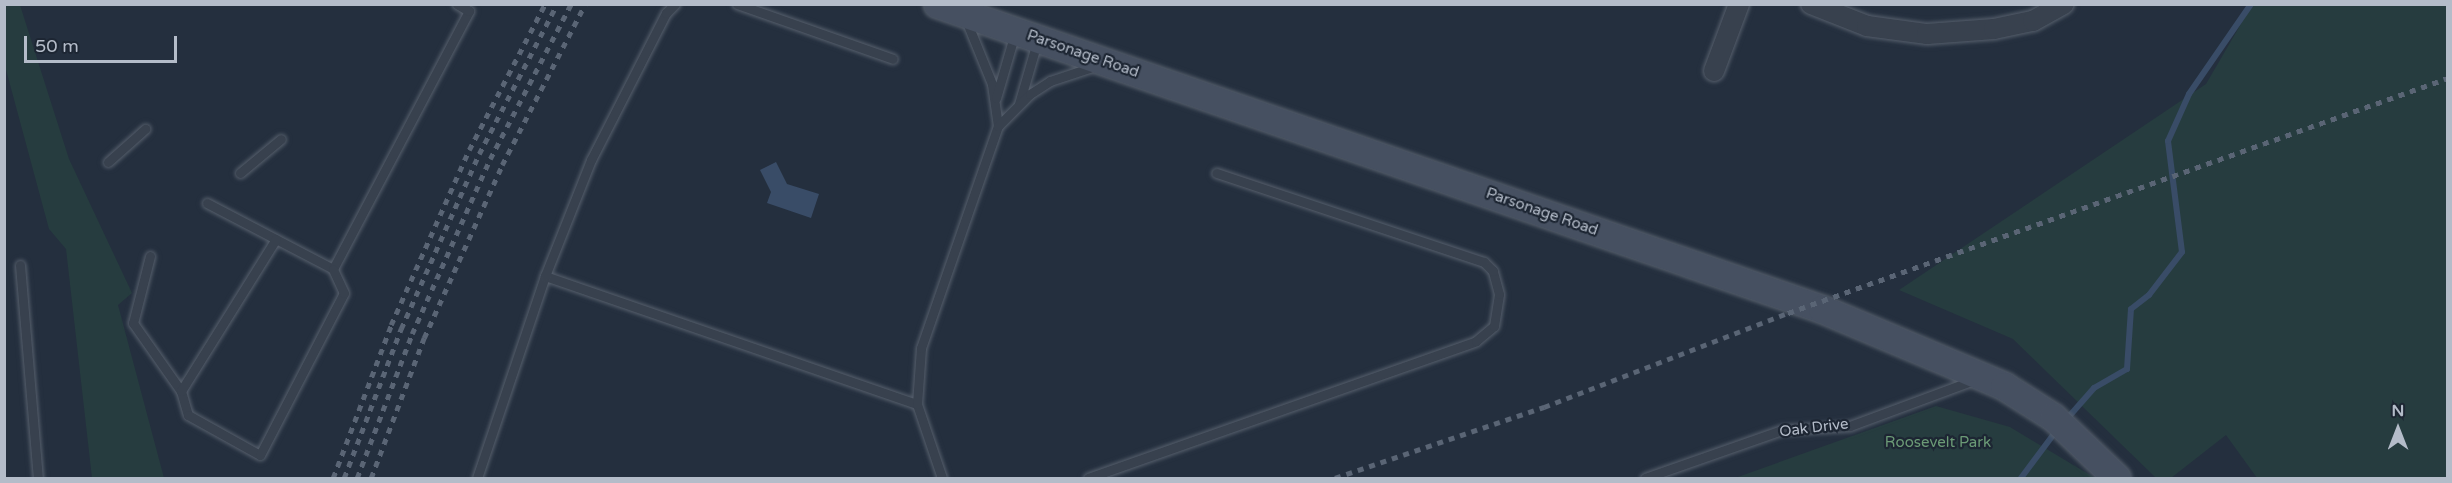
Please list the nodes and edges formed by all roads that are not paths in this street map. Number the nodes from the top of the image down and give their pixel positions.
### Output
1 (457, 4) edge
2 (675, 4) edge
3 (737, 4) edge
4 (937, 4) edge
5 (1739, 4) edge
6 (1810, 4) edge
7 (2064, 4) edge
8 (962, 13) junction
9 (1027, 35) junction
10 (893, 59) dead end
11 (1108, 62) junction
12 (1714, 71) dead end
13 (995, 100) junction
14 (1018, 106) junction
15 (998, 126) junction
16 (145, 129) dead end
17 (281, 139) dead end
18 (108, 162) dead end
19 (240, 173) dead end
20 (1216, 173) dead end
21 (207, 203) dead end
22 (276, 239) junction
23 (150, 256) dead end
24 (20, 265) dead end
25 (333, 269) junction
26 (545, 276) junction
27 (1984, 377) junction
28 (181, 391) junction
29 (917, 404) junction
30 (38, 478) edge
31 (477, 478) edge
32 (942, 478) edge
33 (1088, 478) edge
34 (1645, 478) edge
35 (2116, 478) edge

1 - 25 lane
2 - 26 lane
3 - 10 lane
4 - 8 street, Parsonage Road
5 - 12 street
6 - 7 street
8 - 9 street, Parsonage Road
8 - 13 lane
9 - 11 street, Parsonage Road
9 - 13 lane
9 - 14 lane
11 - 14 lane
11 - 27 street, Parsonage Road
13 - 15 lane
14 - 15 lane
15 - 29 lane
16 - 18 lane
17 - 19 lane
20 - 33 lane
21 - 22 lane
22 - 25 lane
22 - 28 lane
23 - 28 lane
24 - 30 lane
25 - 28 lane
26 - 29 lane
26 - 31 lane
27 - 34 lane, Oak Drive
27 - 35 street, Parsonage Road
29 - 32 lane

